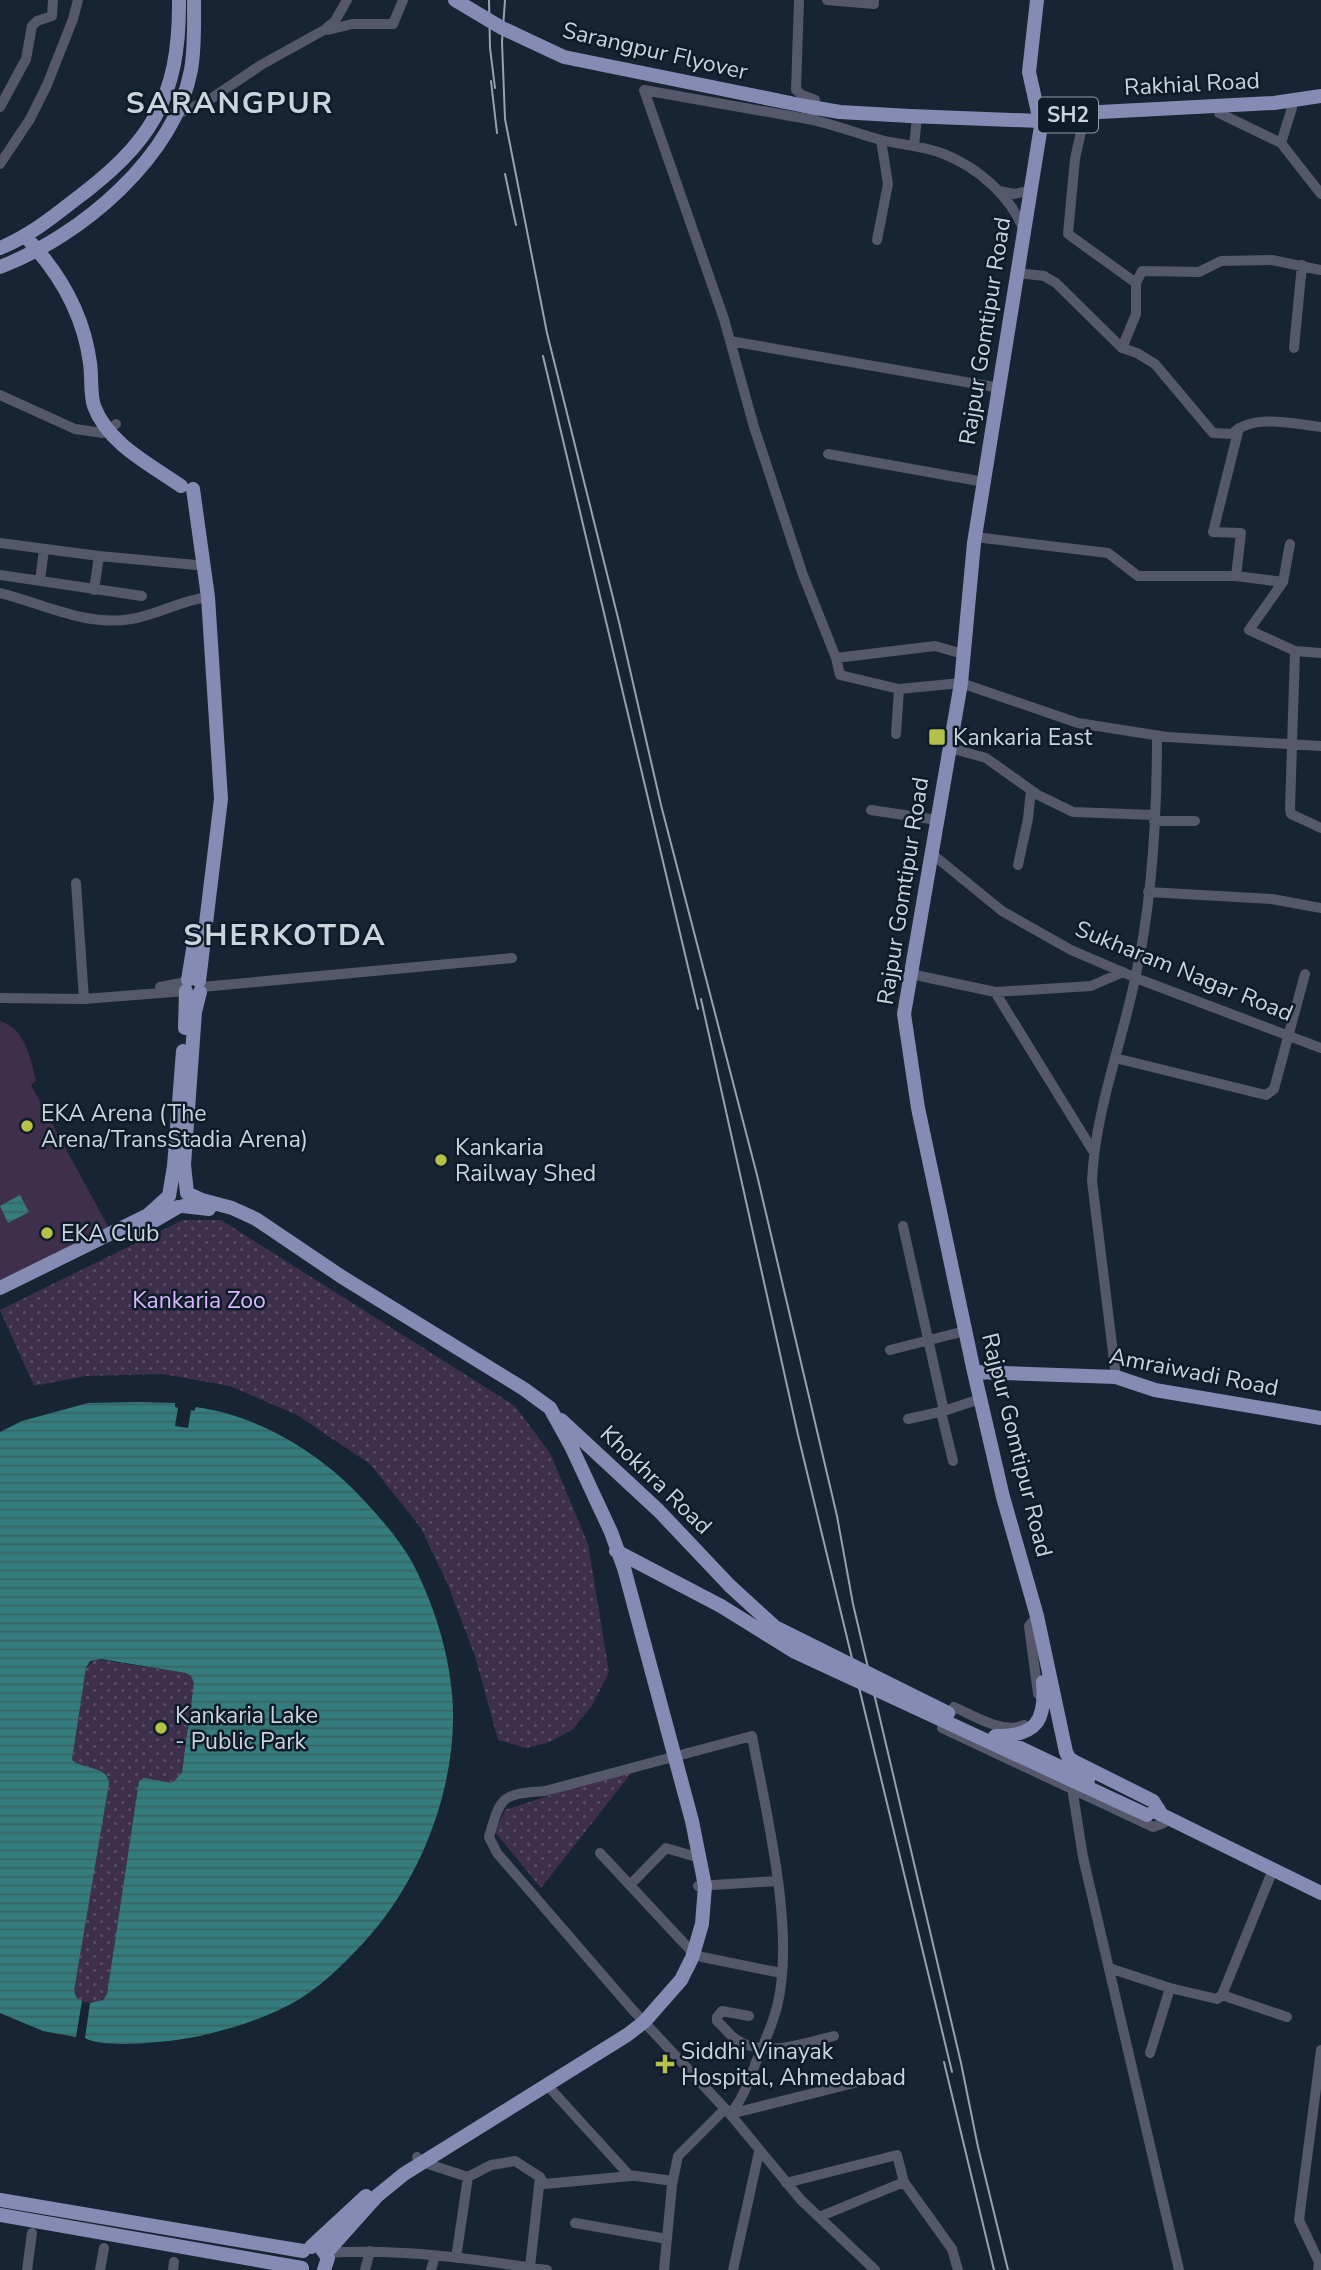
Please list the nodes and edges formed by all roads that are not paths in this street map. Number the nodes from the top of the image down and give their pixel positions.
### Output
1 (53, 0) edge
2 (78, 0) edge
3 (179, 0) edge
4 (194, 0) edge
5 (347, 0) edge
6 (403, 0) edge
7 (455, 0) edge
8 (799, 0) edge
9 (827, 0) edge
10 (874, 0) edge
11 (1037, 0) edge
12 (324, 30) junction
13 (1321, 96) edge
14 (1321, 102) edge
15 (0, 107) edge
16 (1292, 108) junction
17 (811, 111) junction
18 (1219, 113) junction
19 (176, 115) junction
20 (917, 117) junction
21 (1084, 118) junction
22 (1041, 124) junction
23 (881, 140) junction
24 (1281, 143) junction
25 (914, 146) junction
26 (0, 164) edge
27 (1317, 182) edge
28 (1031, 190) junction
29 (999, 191) junction
30 (1321, 194) edge
31 (1024, 230) junction
32 (29, 235) junction
33 (877, 240) dead end
34 (0, 248) edge
35 (41, 248) junction
36 (1301, 265) junction
37 (0, 267) edge
38 (1321, 270) edge
39 (1018, 273) junction
40 (1136, 283) junction
41 (730, 341) junction
42 (1122, 348) junction
43 (1294, 348) dead end
44 (1000, 388) junction
45 (0, 395) edge
46 (113, 427) junction
47 (1239, 427) junction
48 (1321, 427) edge
49 (828, 454) dead end
50 (984, 482) junction
51 (186, 487) junction
52 (975, 537) junction
53 (0, 543) edge
54 (1290, 544) dead end
55 (44, 549) junction
56 (99, 556) junction
57 (196, 565) junction
58 (0, 575) edge
59 (1236, 576) junction
60 (40, 581) junction
61 (1283, 582) junction
62 (94, 590) junction
63 (0, 593) edge
64 (142, 597) dead end
65 (204, 598) junction
66 (1295, 651) junction
67 (1321, 653) edge
68 (963, 654) junction
69 (836, 657) junction
70 (961, 683) junction
71 (899, 689) junction
72 (896, 734) dead end
73 (1157, 736) junction
74 (1292, 744) junction
75 (1321, 746) edge
76 (950, 748) junction
77 (1031, 790) junction
78 (871, 810) dead end
79 (1154, 818) junction
80 (937, 820) junction
81 (1195, 821) dead end
82 (1321, 828) edge
83 (932, 853) junction
84 (1018, 865) dead end
85 (76, 883) dead end
86 (1149, 892) junction
87 (1321, 908) edge
88 (512, 958) dead end
89 (1123, 972) junction
90 (911, 974) junction
91 (1306, 974) dead end
92 (1135, 978) junction
93 (194, 985) junction
94 (995, 992) junction
95 (0, 998) edge
96 (84, 999) junction
97 (1289, 1036) junction
98 (1321, 1048) edge
99 (1115, 1058) junction
100 (1093, 1151) junction
101 (179, 1201) junction
102 (903, 1226) dead end
103 (0, 1288) edge
104 (0, 1299) edge
105 (965, 1331) junction
106 (928, 1341) junction
107 (890, 1350) dead end
108 (974, 1372) junction
109 (1116, 1377) junction
110 (527, 1397) junction
111 (980, 1399) junction
112 (550, 1408) junction
113 (943, 1411) junction
114 (1321, 1418) edge
115 (908, 1419) dead end
116 (561, 1434) junction
117 (581, 1438) junction
118 (953, 1461) dead end
119 (613, 1549) junction
120 (657, 1574) junction
121 (633, 1599) junction
122 (1037, 1616) junction
123 (995, 1736) junction
124 (672, 1757) junction
125 (1073, 1794) dead end
126 (1161, 1818) junction
127 (600, 1853) dead end
128 (693, 1856) junction
129 (1270, 1877) junction
130 (777, 1881) junction
131 (629, 1885) junction
132 (701, 1886) junction
133 (1321, 1894) edge
134 (1321, 1902) edge
135 (691, 1951) junction
136 (1109, 1968) junction
137 (781, 1973) junction
138 (1170, 1987) junction
139 (1222, 1995) junction
140 (749, 2016) dead end
141 (1287, 2017) dead end
142 (642, 2019) junction
143 (834, 2036) dead end
144 (762, 2047) junction
145 (1321, 2050) edge
146 (1150, 2053) dead end
147 (870, 2079) dead end
148 (547, 2085) junction
149 (1317, 2110) edge
150 (727, 2112) junction
151 (759, 2152) junction
152 (419, 2159) junction
153 (631, 2176) junction
154 (468, 2177) junction
155 (540, 2177) junction
156 (673, 2181) junction
157 (904, 2182) junction
158 (786, 2183) junction
159 (0, 2200) edge
160 (0, 2215) edge
161 (819, 2217) junction
162 (575, 2224) dead end
163 (32, 2233) dead end
164 (667, 2239) junction
165 (104, 2248) dead end
166 (307, 2249) junction
167 (370, 2251) junction
168 (326, 2253) junction
169 (435, 2256) junction
170 (456, 2258) junction
171 (511, 2267) edge
172 (530, 2267) junction
173 (303, 2269) edge
174 (27, 2270) edge
175 (100, 2270) edge
176 (324, 2270) edge
177 (365, 2270) edge
178 (431, 2270) edge
179 (547, 2270) edge
180 (664, 2270) edge
181 (733, 2270) edge
182 (875, 2270) edge
183 (958, 2270) edge
184 (1179, 2270) edge
185 (1318, 2270) edge

1 - 15 street
2 - 26 street
3 - 32 main road
4 - 19 main road
5 - 12 street
6 - 12 street
7 - 17 main road, Sarangpur Flyover / SH2, bridge
8 - 17 street
9 - 10 street
11 - 22 main road, Rajpur Gomtipur Road
12 - 19 street
13 - 22 main road, Rakhial Road / SH2
14 - 16 main road, Rakhial Road / SH2
16 - 18 main road, Rakhial Road / SH2
16 - 24 street
17 - 20 main road, Rakhial Road / SH2
17 - 23 street
17 - 41 street
18 - 21 main road, Rakhial Road / SH2
18 - 24 street
19 - 35 main road
20 - 22 main road, Rakhial Road / SH2
20 - 25 street
21 - 22 main road, Rakhial Road / SH2
21 - 40 street
22 - 28 main road, Rajpur Gomtipur Road
23 - 25 street
23 - 33 street
24 - 27 street
25 - 29 street
27 - 30 street
28 - 29 street
28 - 31 main road, Rajpur Gomtipur Road
29 - 31 street
31 - 39 main road, Rajpur Gomtipur Road
32 - 34 main road
32 - 35 main road
35 - 37 main road
35 - 46 main road
36 - 38 street
36 - 40 street
36 - 43 street
39 - 42 street
39 - 44 main road, Rajpur Gomtipur Road
40 - 42 street
41 - 44 street
41 - 69 street
42 - 47 street
44 - 50 main road, Rajpur Gomtipur Road
45 - 46 street
46 - 51 main road
47 - 48 street
47 - 59 street
49 - 50 street
50 - 52 main road, Rajpur Gomtipur Road
51 - 57 main road
51 - 65 main road
52 - 59 street
52 - 68 main road, Rajpur Gomtipur Road
53 - 55 street
54 - 61 street
55 - 56 street
55 - 60 street
56 - 57 street
56 - 62 street
57 - 65 main road
58 - 60 street
59 - 61 street
60 - 62 street
61 - 66 street
62 - 64 street
63 - 65 street
65 - 93 main road
66 - 67 street
66 - 74 street
68 - 69 street
68 - 70 main road, Rajpur Gomtipur Road
69 - 71 street
70 - 71 street
70 - 73 street
70 - 76 main road, Rajpur Gomtipur Road
71 - 72 street
73 - 74 street
73 - 79 street
74 - 75 street
74 - 82 street
76 - 77 street
76 - 80 main road, Rajpur Gomtipur Road
77 - 79 street
77 - 84 street
78 - 80 street
79 - 81 street
79 - 86 street
80 - 83 main road, Rajpur Gomtipur Road
83 - 89 street, Sukharam Nagar Road
83 - 90 main road, Rajpur Gomtipur Road
85 - 96 street
86 - 87 street
86 - 92 street
88 - 93 street
89 - 92 street, Sukharam Nagar Road
89 - 94 street
90 - 94 street
90 - 105 main road, Rajpur Gomtipur Road
91 - 97 street
92 - 97 street, Sukharam Nagar Road
92 - 99 street
93 - 96 street
93 - 101 main road
94 - 100 street
95 - 96 street
97 - 98 street, Sukharam Nagar Road
97 - 99 street
99 - 100 street
100 - 109 street
101 - 103 main road
101 - 104 main road
101 - 110 main road
102 - 106 street
105 - 106 street
105 - 108 main road, Rajpur Gomtipur Road
106 - 107 street
106 - 113 street
108 - 109 main road, Amraiwadi Road
108 - 111 main road, Rajpur Gomtipur Road
109 - 114 main road, Amraiwadi Road
110 - 112 main road, Khokhra Road
110 - 116 main road
111 - 113 street
111 - 122 main road, Rajpur Gomtipur Road
112 - 116 main road
112 - 117 main road, Khokhra Road
113 - 115 street
113 - 118 street
116 - 117 main road
116 - 119 main road
117 - 123 main road, Khokhra Road, bridge
119 - 120 main road
119 - 121 main road
119 - 124 main road
120 - 121 main road
120 - 126 main road, bridge
121 - 124 main road
122 - 123 main road
122 - 126 main road
122 - 126 street
123 - 126 main road, Khokhra Road
124 - 128 main road
124 - 130 street
124 - 132 main road
124 - 142 street
125 - 136 street
126 - 129 main road
126 - 133 main road
127 - 131 street
128 - 131 street
128 - 132 main road
129 - 134 main road
129 - 139 street
130 - 132 street
130 - 137 street
131 - 135 street
132 - 135 main road
135 - 137 street
135 - 142 main road
136 - 138 street
136 - 184 street
137 - 144 street
138 - 139 street
138 - 146 street
139 - 141 street
140 - 144 street
142 - 148 main road
142 - 150 street
142 - 152 main road
143 - 144 street
144 - 150 street
145 - 149 street
147 - 150 street
148 - 152 main road
148 - 153 street
149 - 185 street
150 - 151 street
150 - 156 street
151 - 158 street
151 - 181 street
152 - 154 street
152 - 166 main road
152 - 168 main road
153 - 155 street
153 - 156 street
154 - 155 street
154 - 170 street
155 - 172 street
156 - 164 street
157 - 158 street
157 - 161 street
157 - 183 street
158 - 161 street
159 - 166 main road
160 - 173 main road
161 - 182 street
162 - 164 street
163 - 174 street
164 - 180 street
165 - 175 street
166 - 168 main road
166 - 173 main road
167 - 168 street
167 - 169 street
167 - 177 street
168 - 176 main road
169 - 170 street
169 - 178 street
170 - 171 street
171 - 172 street
172 - 179 street

